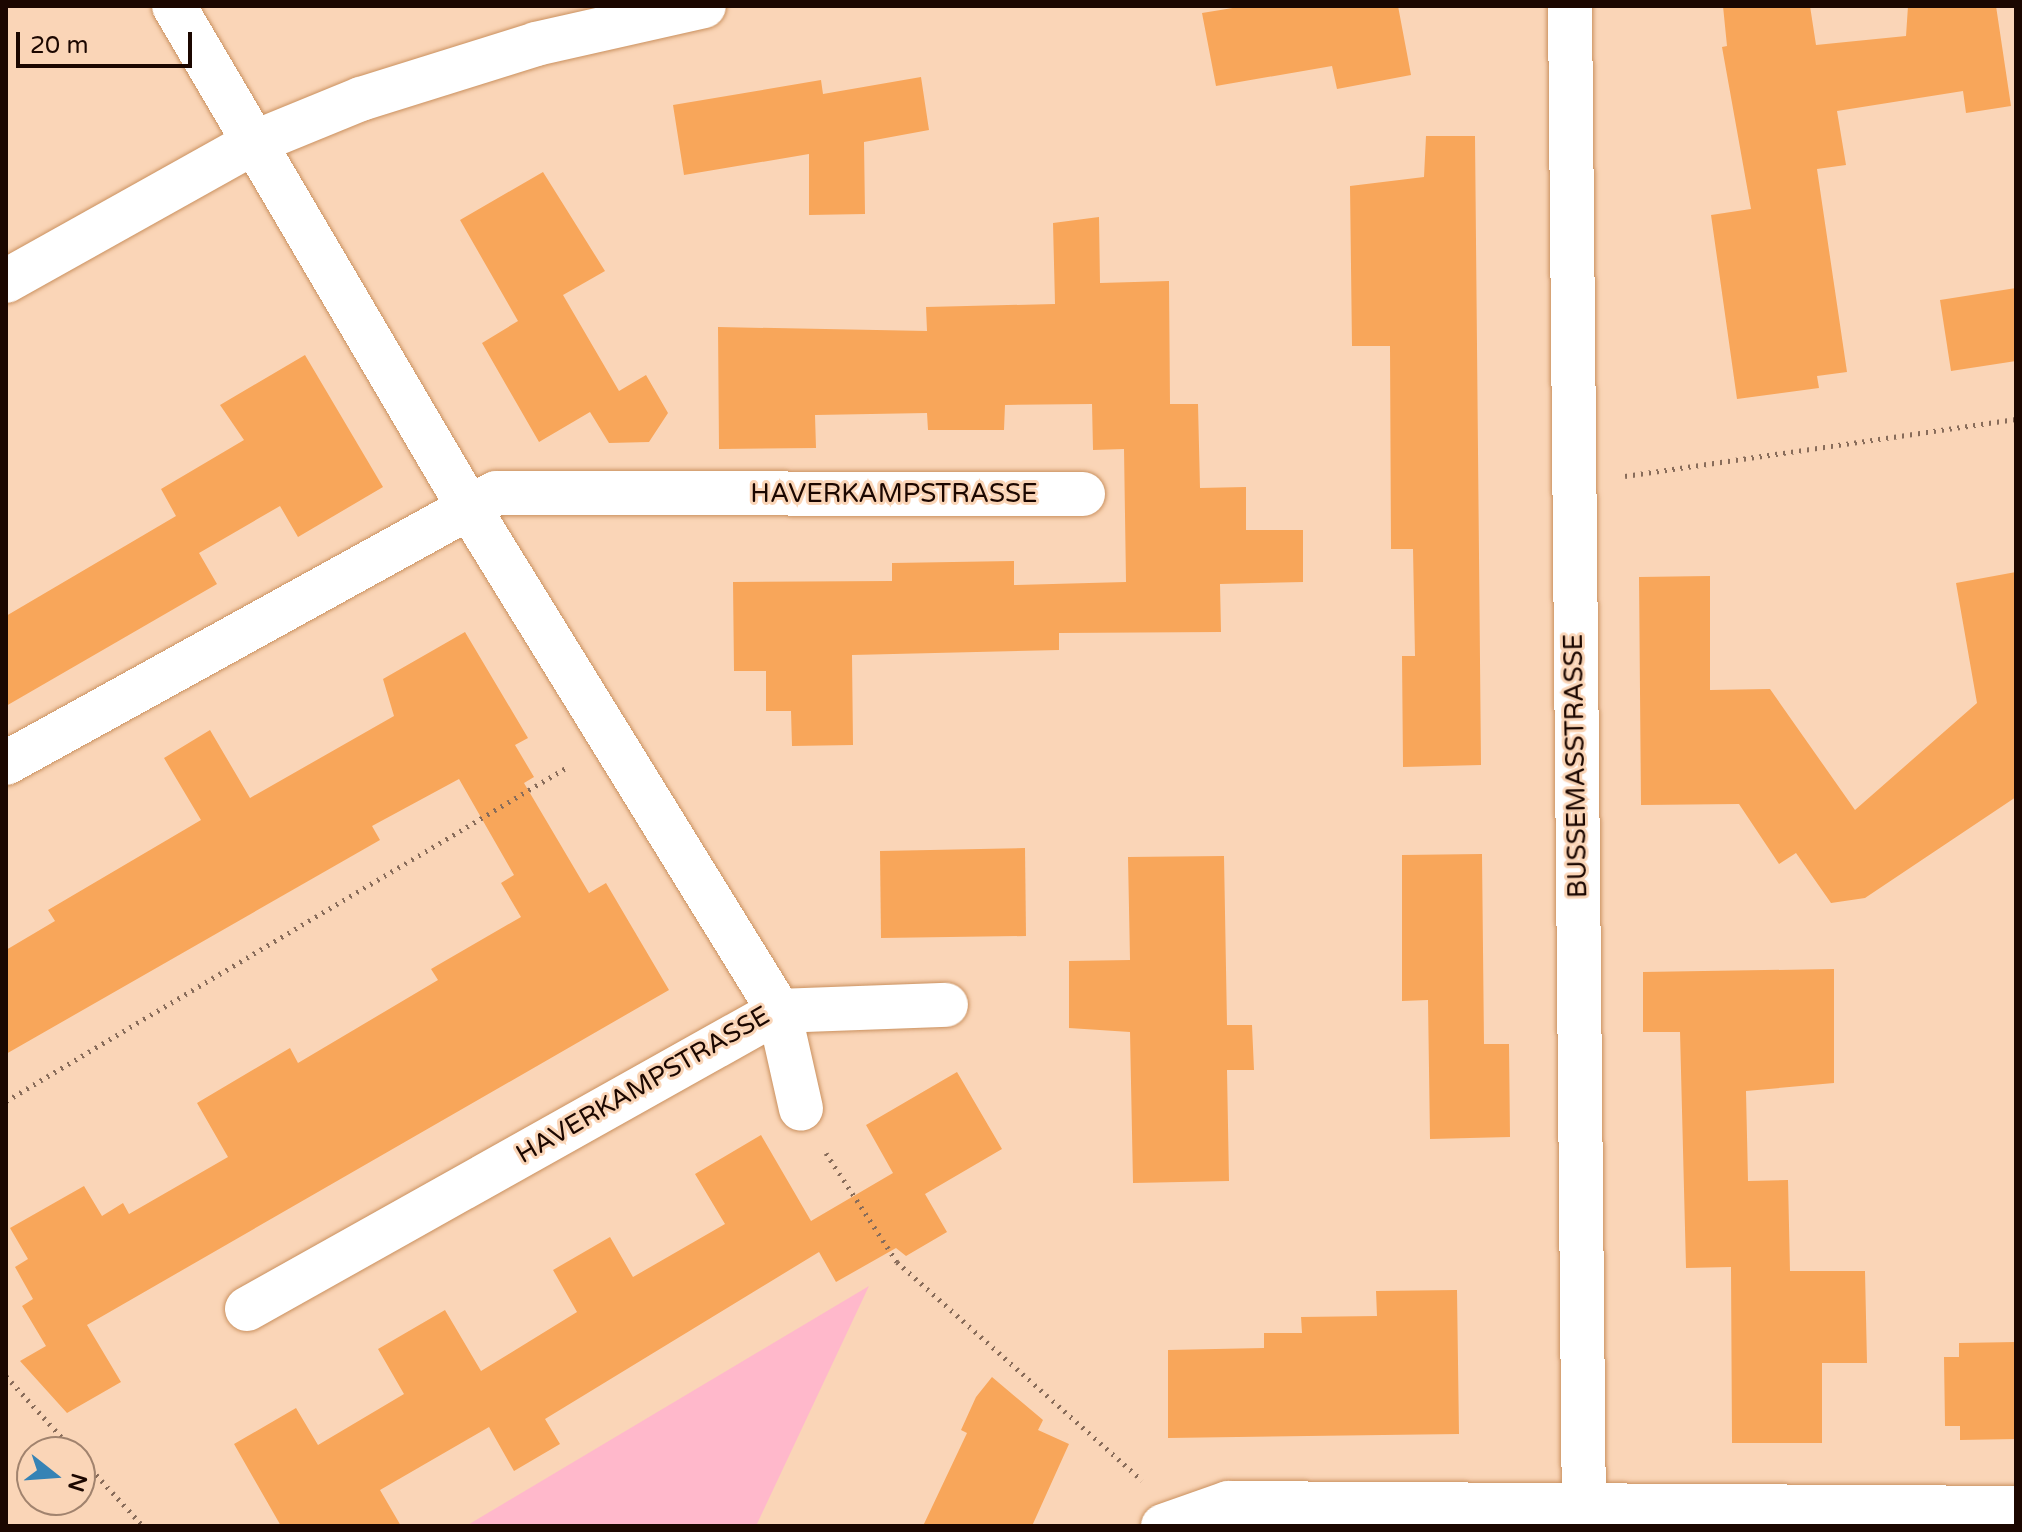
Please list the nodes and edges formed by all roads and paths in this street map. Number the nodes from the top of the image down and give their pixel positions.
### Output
1 (174, 6) edge
2 (704, 6) edge
3 (1570, 6) edge
4 (253, 143) junction
5 (6, 281) edge
6 (2016, 419) edge
7 (1572, 478) junction
8 (1083, 494) dead end
9 (469, 508) junction
10 (612, 741) junction
11 (6, 763) edge
12 (946, 1005) dead end
13 (779, 1011) junction
14 (6, 1101) edge
15 (801, 1109) joint
16 (247, 1309) dead end
17 (6, 1376) edge
18 (60, 1436) edge
19 (96, 1475) edge
20 (2016, 1508) edge
21 (1584, 1517) edge
22 (1165, 1524) edge
23 (143, 1526) edge

1 - 4 street, HAVERKAMPSTRASSE
2 - 4 street
3 - 7 street, BUSSEMASSTRASSE
4 - 5 street
4 - 9 street, HAVERKAMPSTRASSE
6 - 7 path
7 - 21 street, BUSSEMASSTRASSE
8 - 9 street, HAVERKAMPSTRASSE
9 - 10 street, HAVERKAMPSTRASSE
9 - 11 street, HAVERKAMPSTRASSE
10 - 13 street, HAVERKAMPSTRASSE
10 - 14 path
12 - 13 street
13 - 15 street
13 - 16 street, HAVERKAMPSTRASSE
15 - 22 path
17 - 18 path
19 - 23 path
20 - 21 street
21 - 22 street

